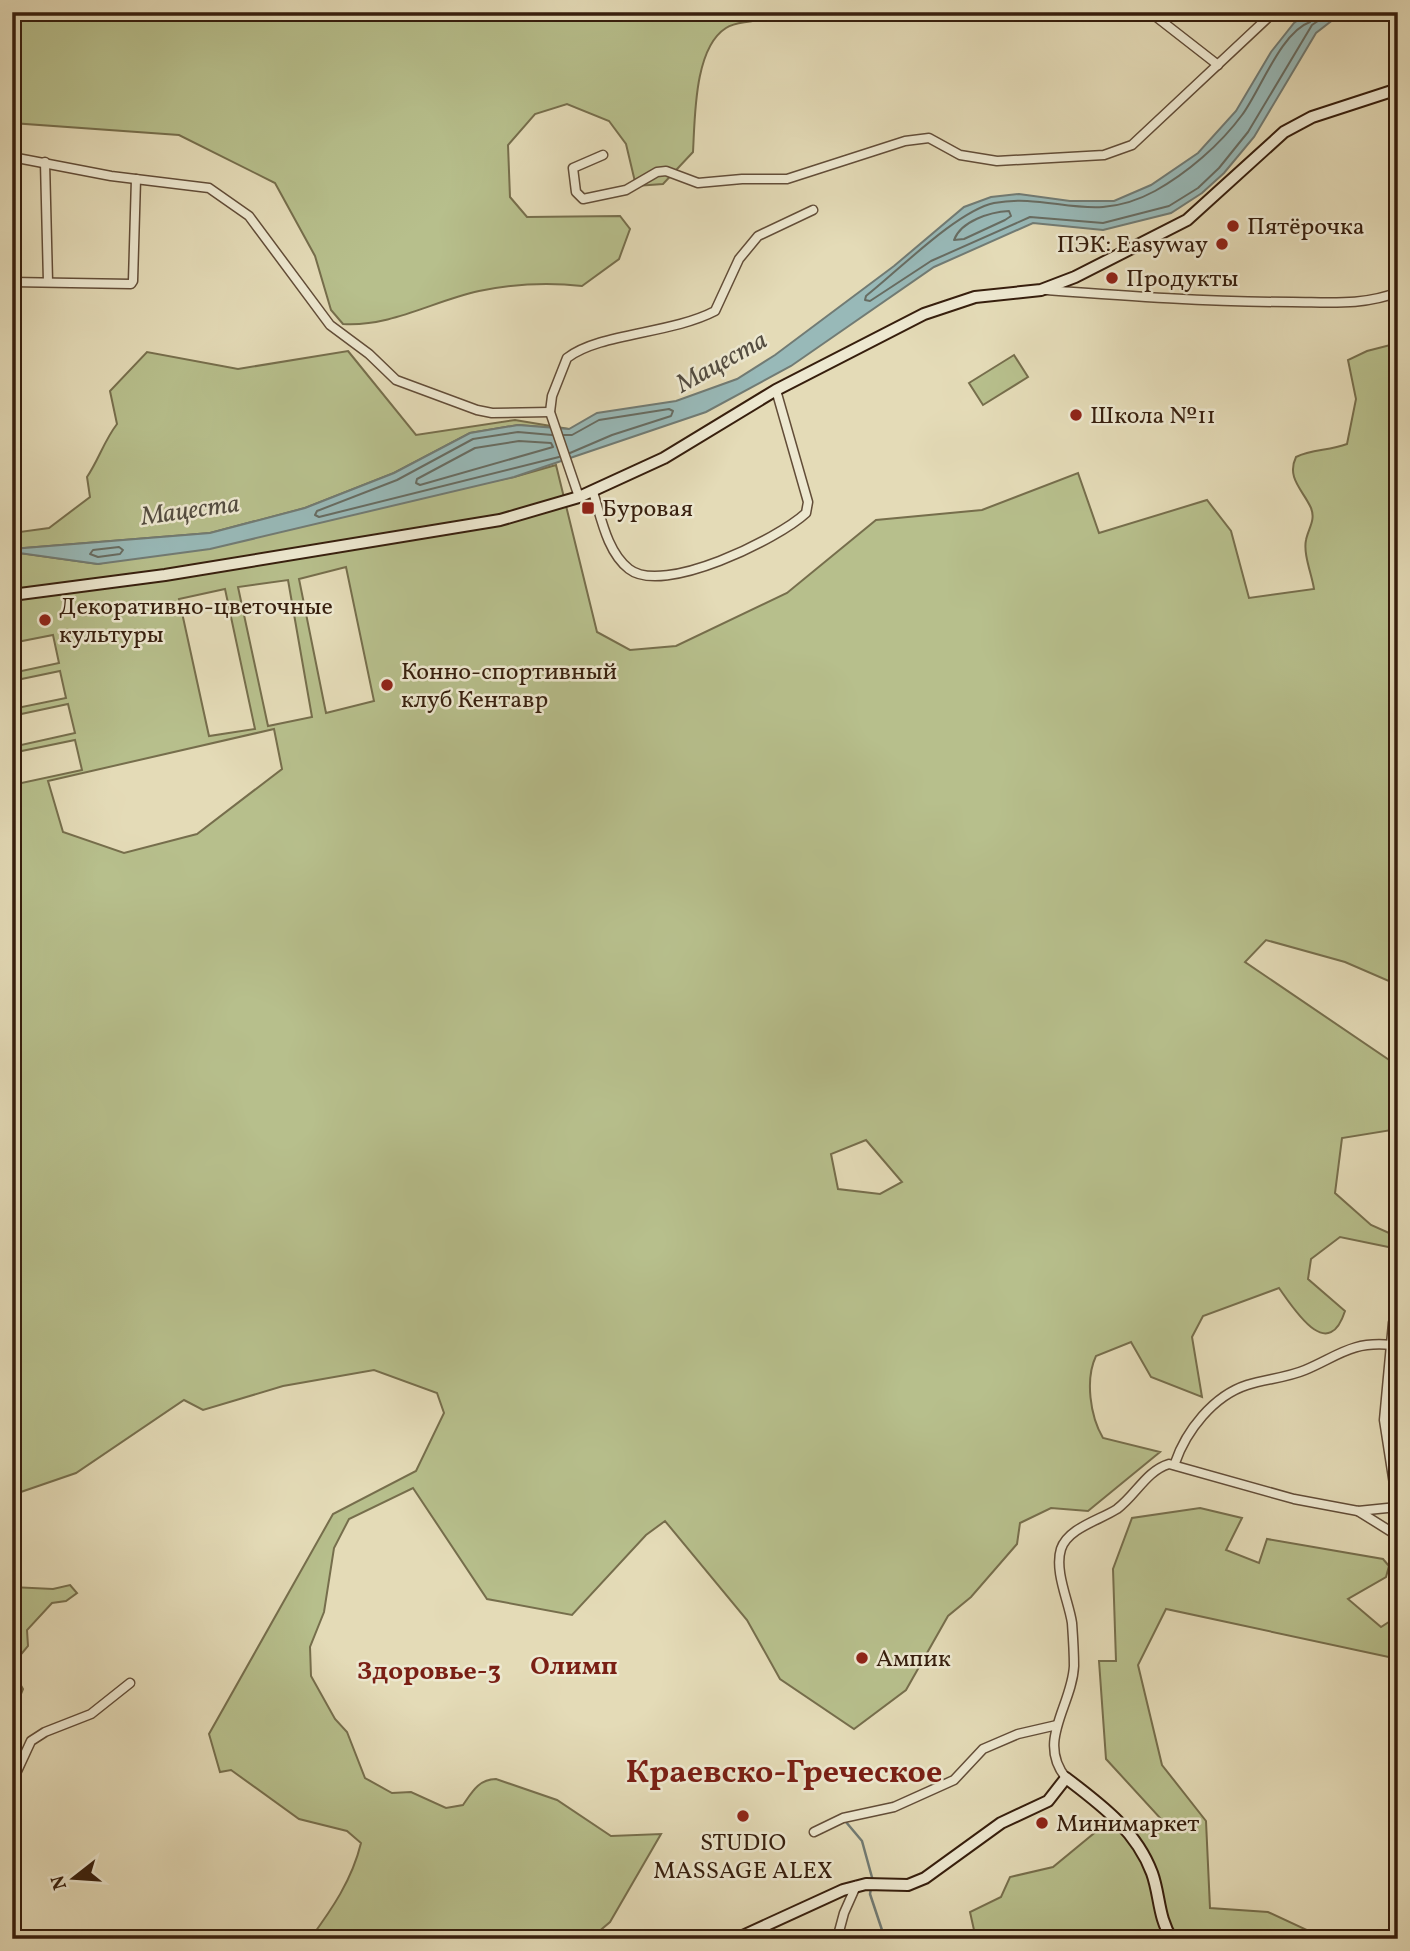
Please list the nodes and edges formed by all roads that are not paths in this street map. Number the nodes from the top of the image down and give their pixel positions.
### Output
1 (1150, 12) edge
2 (1274, 12) edge
3 (1218, 65) junction
4 (1398, 89) edge
5 (603, 155) dead end
6 (12, 156) edge
7 (46, 162) junction
8 (136, 179) junction
9 (813, 210) dead end
10 (12, 282) edge
11 (48, 282) junction
12 (1041, 290) junction
13 (1398, 292) edge
14 (776, 390) junction
15 (551, 417) junction
16 (593, 492) junction
17 (579, 497) junction
18 (12, 595) edge
19 (1398, 1304) edge
20 (1391, 1345) junction
21 (1175, 1463) junction
22 (1397, 1508) edge
23 (1359, 1511) junction
24 (1398, 1536) edge
25 (130, 1683) dead end
26 (1056, 1725) junction
27 (1066, 1778) junction
28 (12, 1782) edge
29 (814, 1832) dead end
30 (856, 1886) junction
31 (736, 1939) edge
32 (837, 1939) edge
33 (1172, 1939) edge

1 - 3 street
2 - 3 street
3 - 5 street
4 - 12 main road
6 - 7 street
7 - 8 street
7 - 11 street
8 - 11 street
8 - 15 street
9 - 15 street
10 - 11 street
12 - 13 street
12 - 14 main road
14 - 16 main road
14 - 16 street
15 - 17 street
16 - 17 main road
17 - 18 main road
19 - 20 street
20 - 21 street
20 - 22 street
21 - 23 street
21 - 26 street
22 - 23 street
23 - 24 street
25 - 28 street
26 - 27 street
26 - 29 street
27 - 30 main road
27 - 33 main road
30 - 31 main road
30 - 32 street

